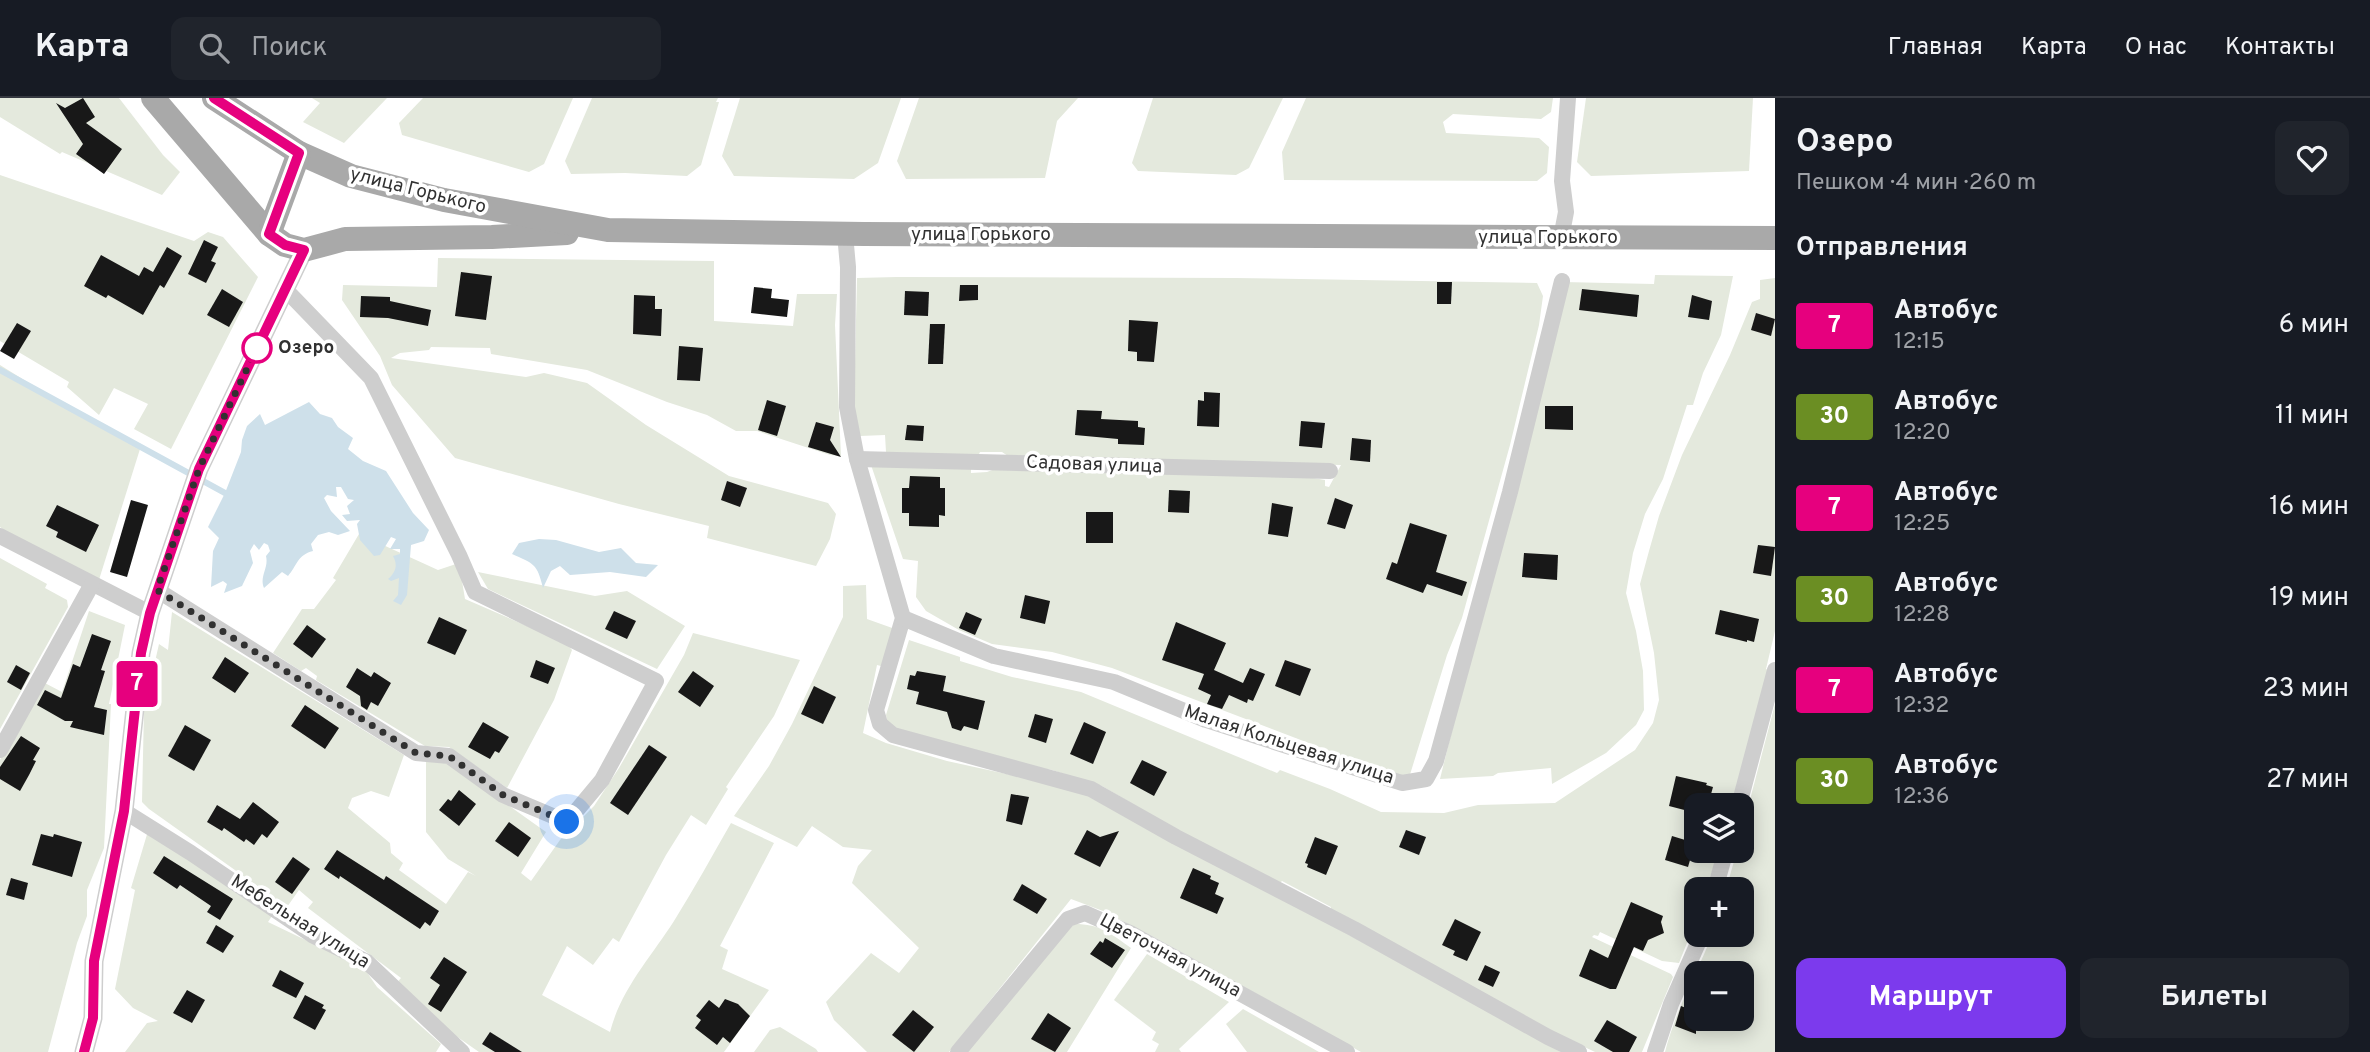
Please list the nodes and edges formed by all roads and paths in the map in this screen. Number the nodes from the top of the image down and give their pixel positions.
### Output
1 (153, 98) edge
2 (214, 98) edge
3 (1568, 98) edge
4 (299, 153) junction
5 (608, 230) junction
6 (269, 234) junction
7 (845, 234) junction
8 (1560, 238) junction
9 (1775, 238) edge
10 (304, 250) junction
11 (1562, 281) dead end
12 (285, 289) junction
13 (857, 459) junction
14 (1330, 471) dead end
15 (0, 536) edge
16 (92, 584) junction
17 (157, 590) junction
18 (150, 613) junction
19 (903, 618) junction
20 (1775, 670) edge
21 (0, 750) edge
22 (1742, 793) edge
23 (124, 811) junction
24 (1697, 947) edge
25 (84, 1052) edge
26 (462, 1052) edge
27 (958, 1052) edge
28 (1347, 1052) edge
29 (1579, 1052) edge
30 (1655, 1052) edge

1 - 6 main road
2 - 4 main road, улица Горького
3 - 8 street
4 - 5 main road, улица Горького
4 - 6 main road
5 - 7 main road, улица Горького
5 - 10 main road
6 - 10 main road
7 - 8 main road, улица Горького
7 - 13 street
8 - 9 main road, улица Горького
10 - 12 street
11 - 19 street, Малая Кольцевая улица
12 - 17 street
12 - 17 street
13 - 14 street, Садовая улица
13 - 19 street
15 - 16 street
16 - 18 street
16 - 21 street
17 - 18 street
18 - 23 street
19 - 29 street
20 - 22 street
23 - 25 street
23 - 26 street, Мебельная улица
24 - 30 street
27 - 28 street, Цветочная улица

